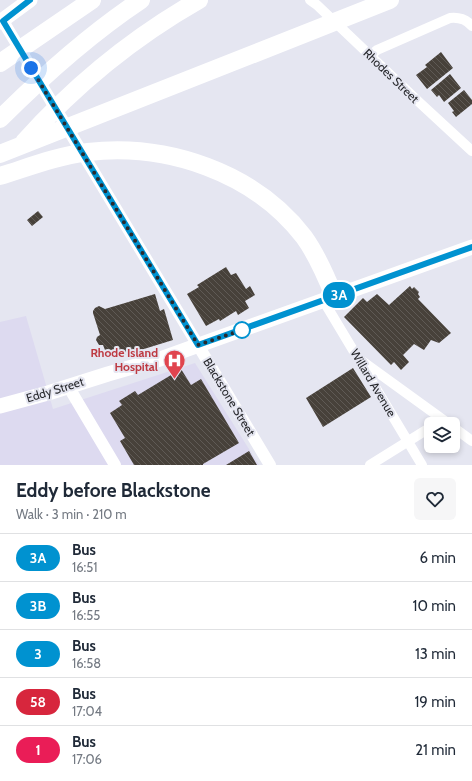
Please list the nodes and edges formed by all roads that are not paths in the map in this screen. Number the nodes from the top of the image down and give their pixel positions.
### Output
1 (30, 0) edge
2 (92, 0) edge
3 (141, 0) edge
4 (199, 0) edge
5 (310, 0) edge
6 (390, 0) edge
7 (1, 22) edge
8 (472, 26) edge
9 (370, 56) junction
10 (0, 63) edge
11 (0, 119) edge
12 (472, 151) edge
13 (0, 154) edge
14 (0, 170) edge
15 (0, 176) edge
16 (472, 247) edge
17 (329, 298) junction
18 (198, 345) junction
19 (358, 359) junction
20 (68, 386) junction
21 (0, 406) edge
22 (435, 417) edge
23 (424, 431) edge
24 (460, 432) edge
25 (408, 441) junction
26 (472, 441) edge
27 (115, 465) edge
28 (270, 465) edge
29 (370, 465) edge
30 (422, 465) edge

1 - 7 main road
2 - 10 highway
3 - 11 highway
4 - 14 highway
5 - 9 street, Rhodes Street
6 - 13 highway
7 - 18 street, Blackstone Street
8 - 9 street
9 - 12 street, Rhodes Street
15 - 17 highway
16 - 17 main road, Eddy Street
17 - 18 main road, Eddy Street
17 - 19 street, Willard Avenue
18 - 20 main road, Eddy Street
18 - 28 street, Blackstone Street
19 - 22 street
19 - 25 street, Willard Avenue
20 - 21 main road, Eddy Street
20 - 27 street
23 - 25 street
24 - 26 street
25 - 29 street
25 - 30 street, Willard Avenue

